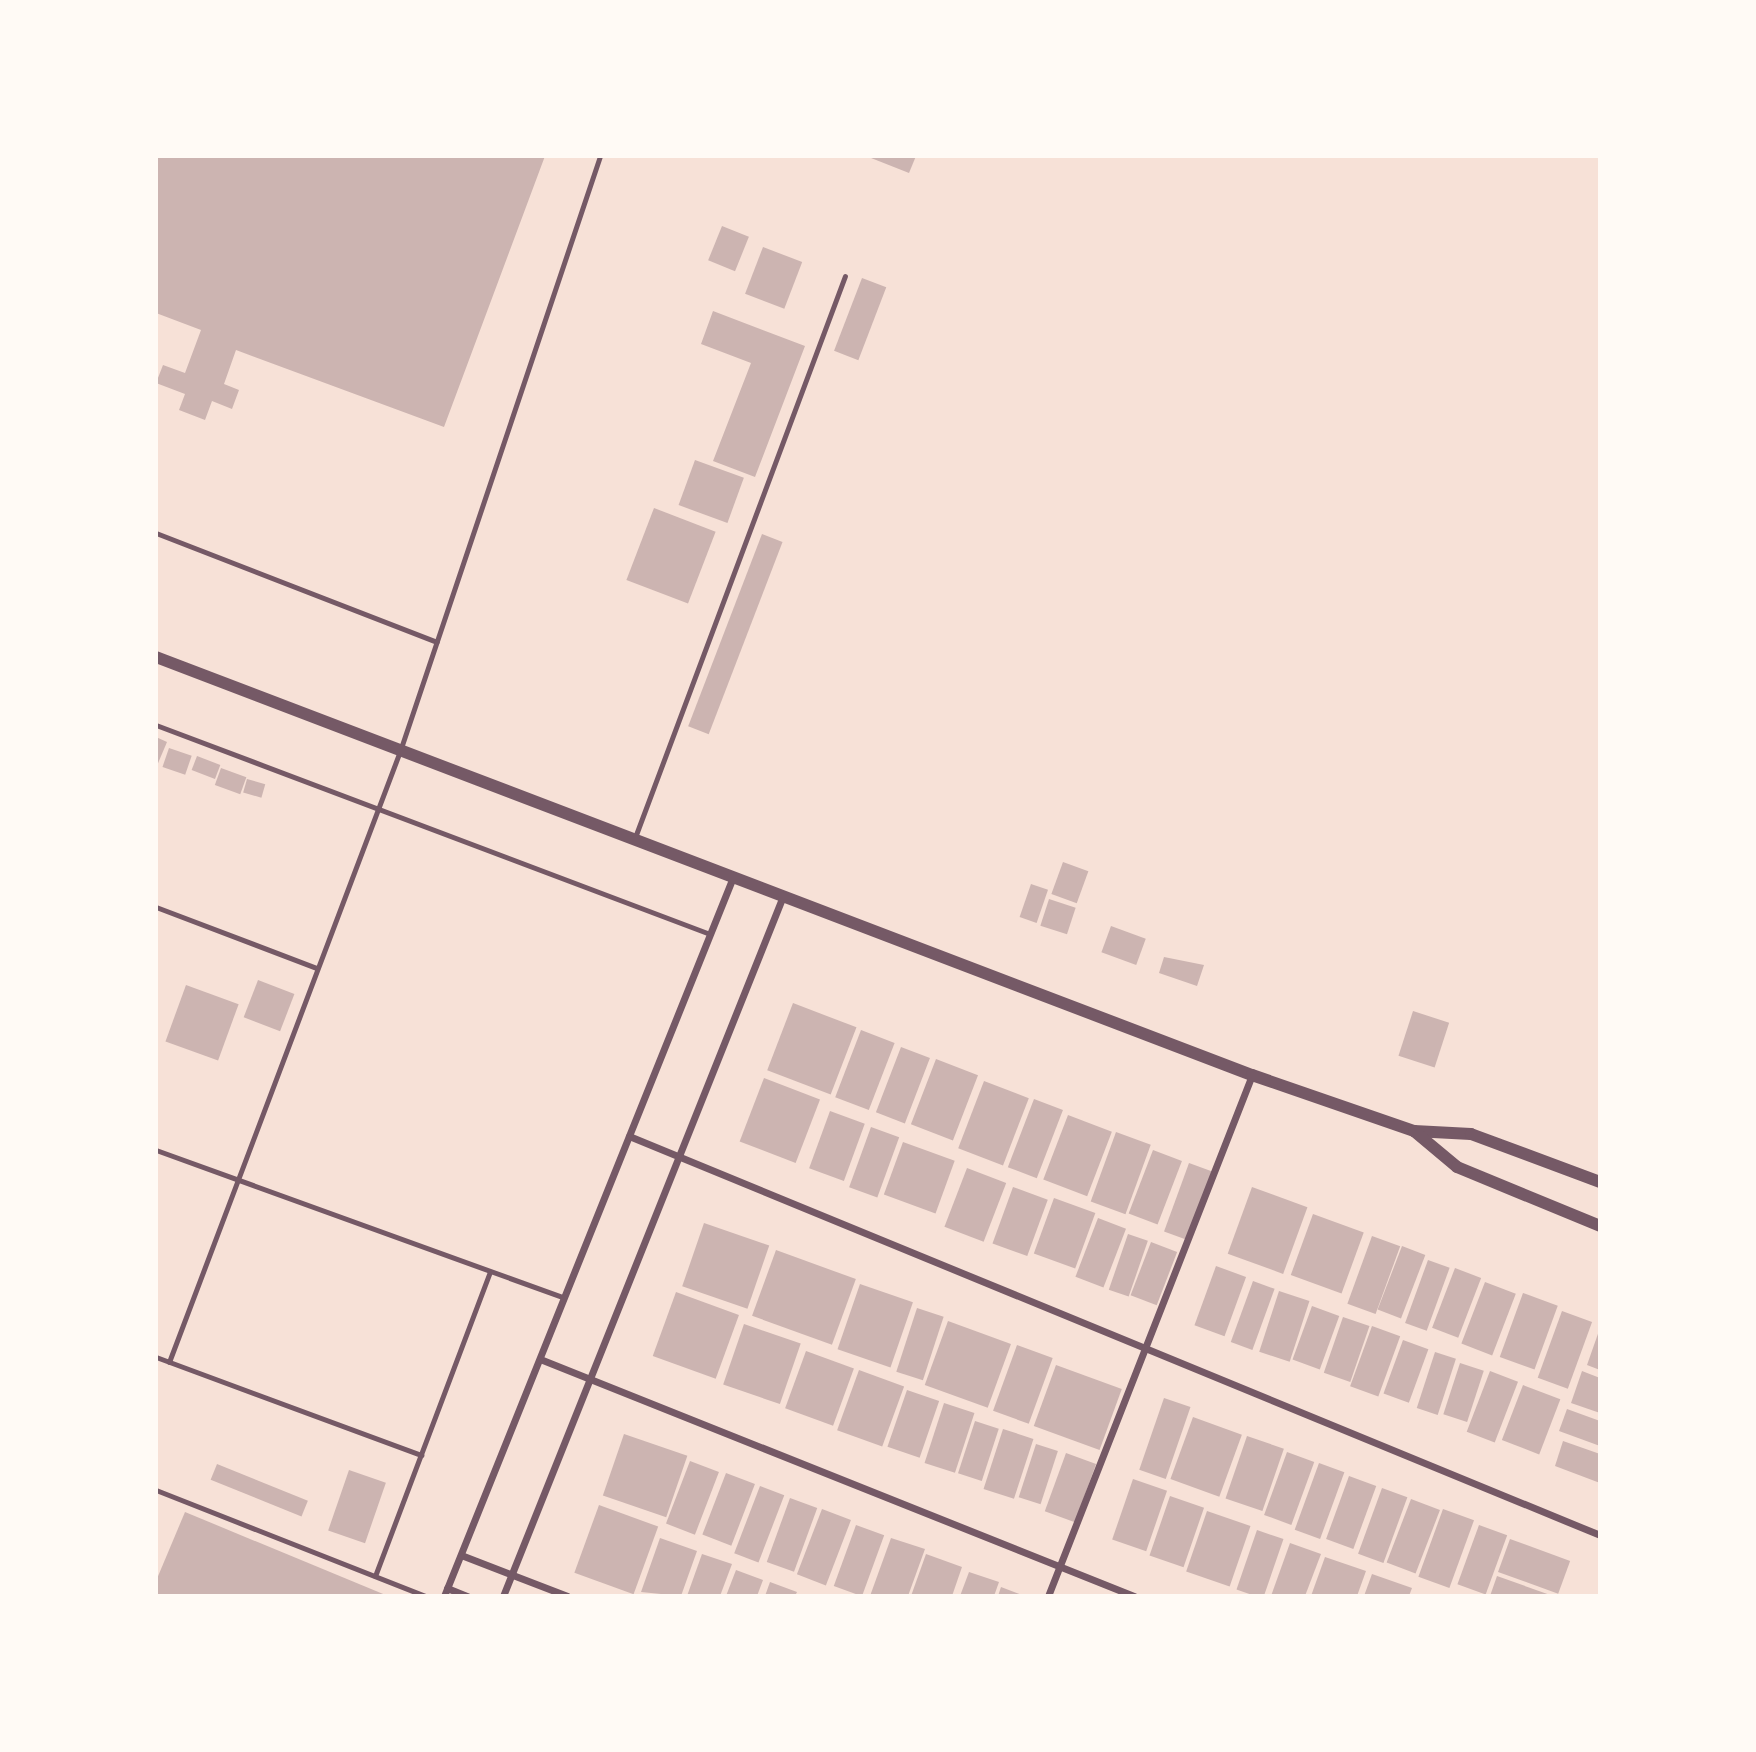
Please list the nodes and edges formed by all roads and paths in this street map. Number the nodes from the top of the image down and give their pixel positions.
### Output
1 (600, 156) edge
2 (845, 276) dead end
3 (156, 533) edge
4 (437, 642) junction
5 (156, 657) edge
6 (156, 725) edge
7 (400, 751) junction
8 (378, 808) junction
9 (634, 840) junction
10 (733, 877) junction
11 (783, 896) junction
12 (156, 906) edge
13 (710, 934) junction
14 (317, 968) junction
15 (1252, 1075) junction
16 (1414, 1131) junction
17 (629, 1136) junction
18 (156, 1150) edge
19 (678, 1158) junction
20 (236, 1179) junction
21 (1600, 1182) edge
22 (1600, 1226) edge
23 (490, 1272) junction
24 (564, 1298) junction
25 (1145, 1349) junction
26 (156, 1357) edge
27 (540, 1359) junction
28 (169, 1362) junction
29 (590, 1380) junction
30 (421, 1455) junction
31 (156, 1490) edge
32 (1600, 1535) edge
33 (461, 1555) junction
34 (1059, 1567) junction
35 (512, 1574) junction
36 (375, 1576) junction
37 (446, 1592) edge
38 (425, 1596) edge
39 (467, 1596) edge
40 (503, 1596) edge
41 (567, 1596) edge
42 (1048, 1596) edge
43 (1134, 1596) edge

1 - 4 lane
2 - 9 lane
3 - 4 lane
4 - 7 lane
5 - 7 street
6 - 8 lane
7 - 8 lane
7 - 9 street
8 - 13 lane
8 - 14 lane
9 - 10 street
10 - 11 street
10 - 13 street
11 - 15 street
11 - 19 street
12 - 14 lane
13 - 17 street
14 - 20 lane
15 - 16 street
15 - 25 street
16 - 21 street
16 - 22 street
17 - 19 street
17 - 24 street
18 - 20 lane
19 - 25 street
19 - 29 street
20 - 23 lane
20 - 28 lane
23 - 24 lane
23 - 30 lane
24 - 27 street
25 - 32 street
25 - 34 street
26 - 28 lane
27 - 29 street
27 - 33 street
28 - 30 lane
29 - 34 street
29 - 35 street
30 - 36 lane
31 - 36 lane
33 - 35 street
33 - 37 street
34 - 42 street
34 - 43 street
35 - 40 street
35 - 41 street
36 - 38 lane
37 - 39 street

